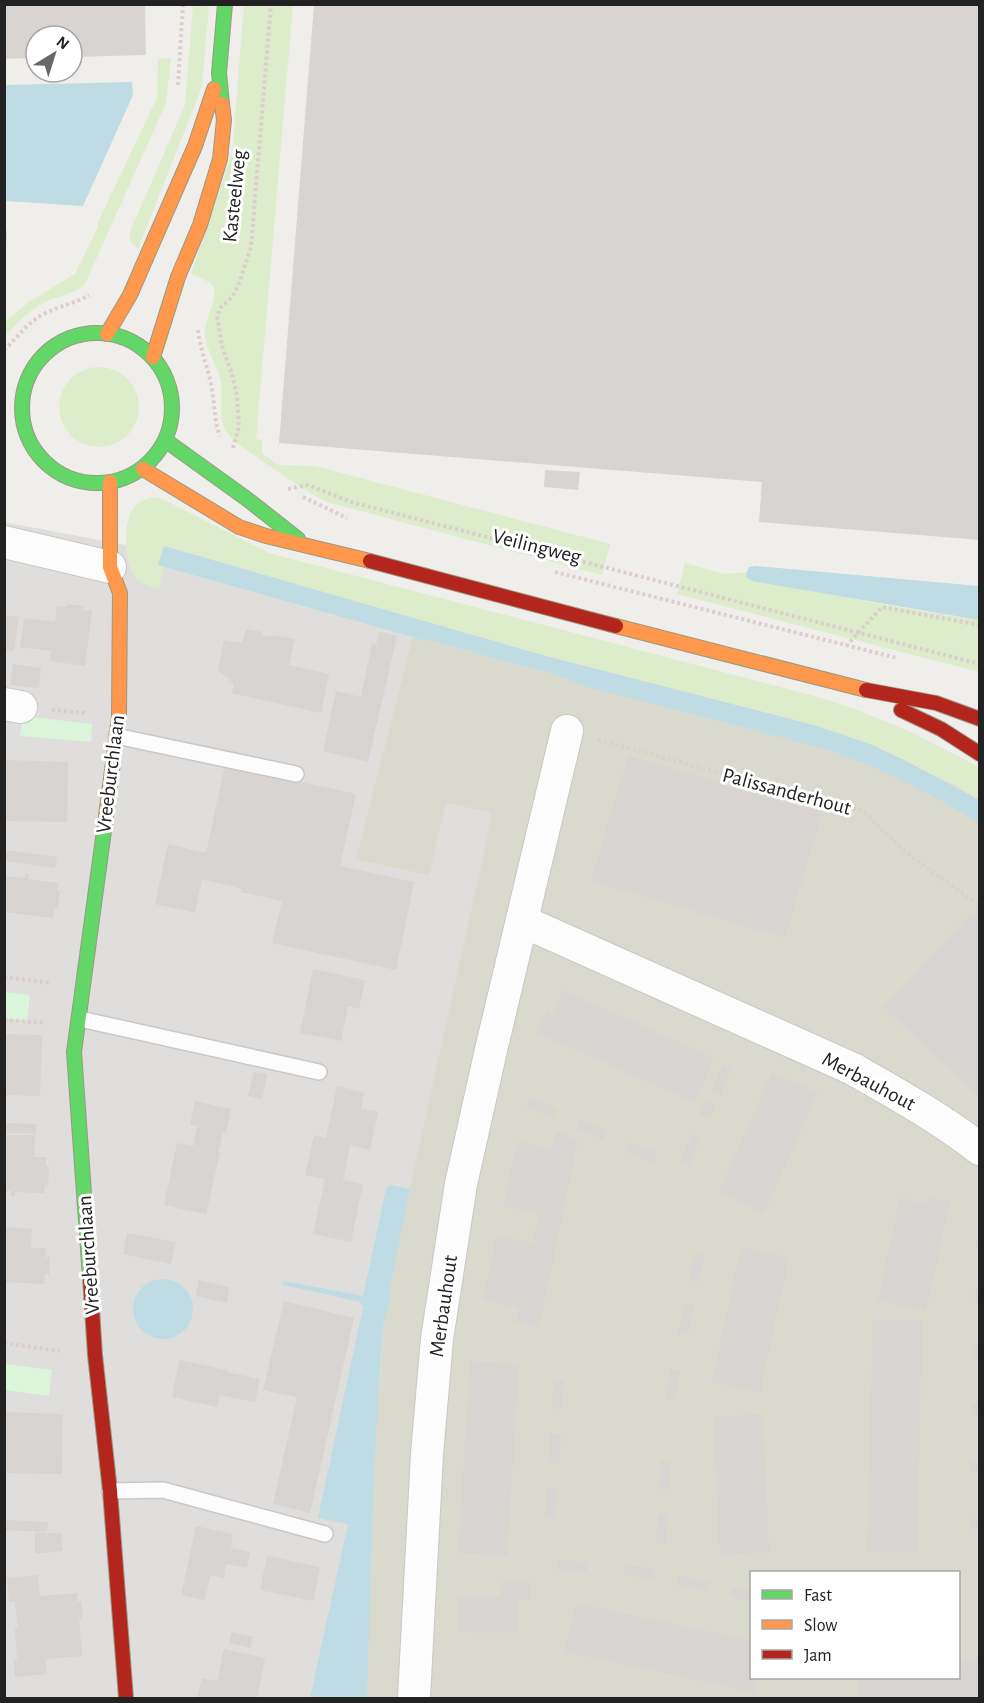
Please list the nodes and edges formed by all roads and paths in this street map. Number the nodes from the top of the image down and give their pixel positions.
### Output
1 (183, 4) edge
2 (225, 4) edge
3 (271, 4) edge
4 (219, 73) junction
5 (177, 92) dead end
6 (92, 291) dead end
7 (107, 334) junction
8 (4, 350) edge
9 (153, 357) junction
10 (165, 440) junction
11 (13, 441) dead end
12 (29, 441) junction
13 (232, 452) dead end
14 (143, 469) junction
15 (110, 482) junction
16 (280, 484) dead end
17 (288, 489) junction
18 (353, 521) dead end
19 (4, 542) edge
20 (304, 544) junction
21 (110, 567) junction
22 (547, 570) dead end
23 (980, 625) edge
24 (859, 632) junction
25 (980, 664) edge
26 (859, 688) junction
27 (13, 706) edge
28 (119, 717) junction
29 (980, 719) edge
30 (567, 731) joint
31 (116, 736) junction
32 (980, 754) edge
33 (296, 774) dead end
34 (980, 906) edge
35 (522, 921) junction
36 (4, 977) edge
37 (82, 987) junction
38 (80, 1019) junction
39 (319, 1072) dead end
40 (980, 1149) edge
41 (4, 1343) edge
42 (95, 1355) junction
43 (110, 1491) junction
44 (325, 1534) dead end
45 (126, 1698) edge
46 (414, 1698) edge

1 - 5 path
2 - 4 main road, Kasteelweg
3 - 13 path, Kasteelweg
4 - 7 main road, Kasteelweg
4 - 9 main road, Kasteelweg
6 - 8 path
7 - 9 main road
7 - 12 main road
9 - 10 main road
10 - 14 main road
10 - 20 main road
11 - 12 main road
12 - 15 main road
14 - 15 main road
14 - 20 main road
15 - 21 main road, Vreeburchlaan
16 - 17 path
17 - 18 path
17 - 24 path
19 - 21 street
20 - 26 main road
21 - 28 main road, Vreeburchlaan
22 - 24 path, Veilingweg
23 - 24 path
24 - 25 path
26 - 29 main road
26 - 32 main road
27 - 28 path
28 - 31 main road, Vreeburchlaan
30 - 34 path, Palissanderhout
30 - 35 street, Merbauhout
31 - 33 lane
31 - 37 main road, Vreeburchlaan
35 - 40 street, Merbauhout
35 - 46 street, Merbauhout
36 - 37 path
37 - 38 main road, Vreeburchlaan
38 - 39 lane
38 - 42 main road, Vreeburchlaan
41 - 42 path
42 - 43 main road, Vreeburchlaan
43 - 44 lane
43 - 45 main road, Vreeburchlaan

